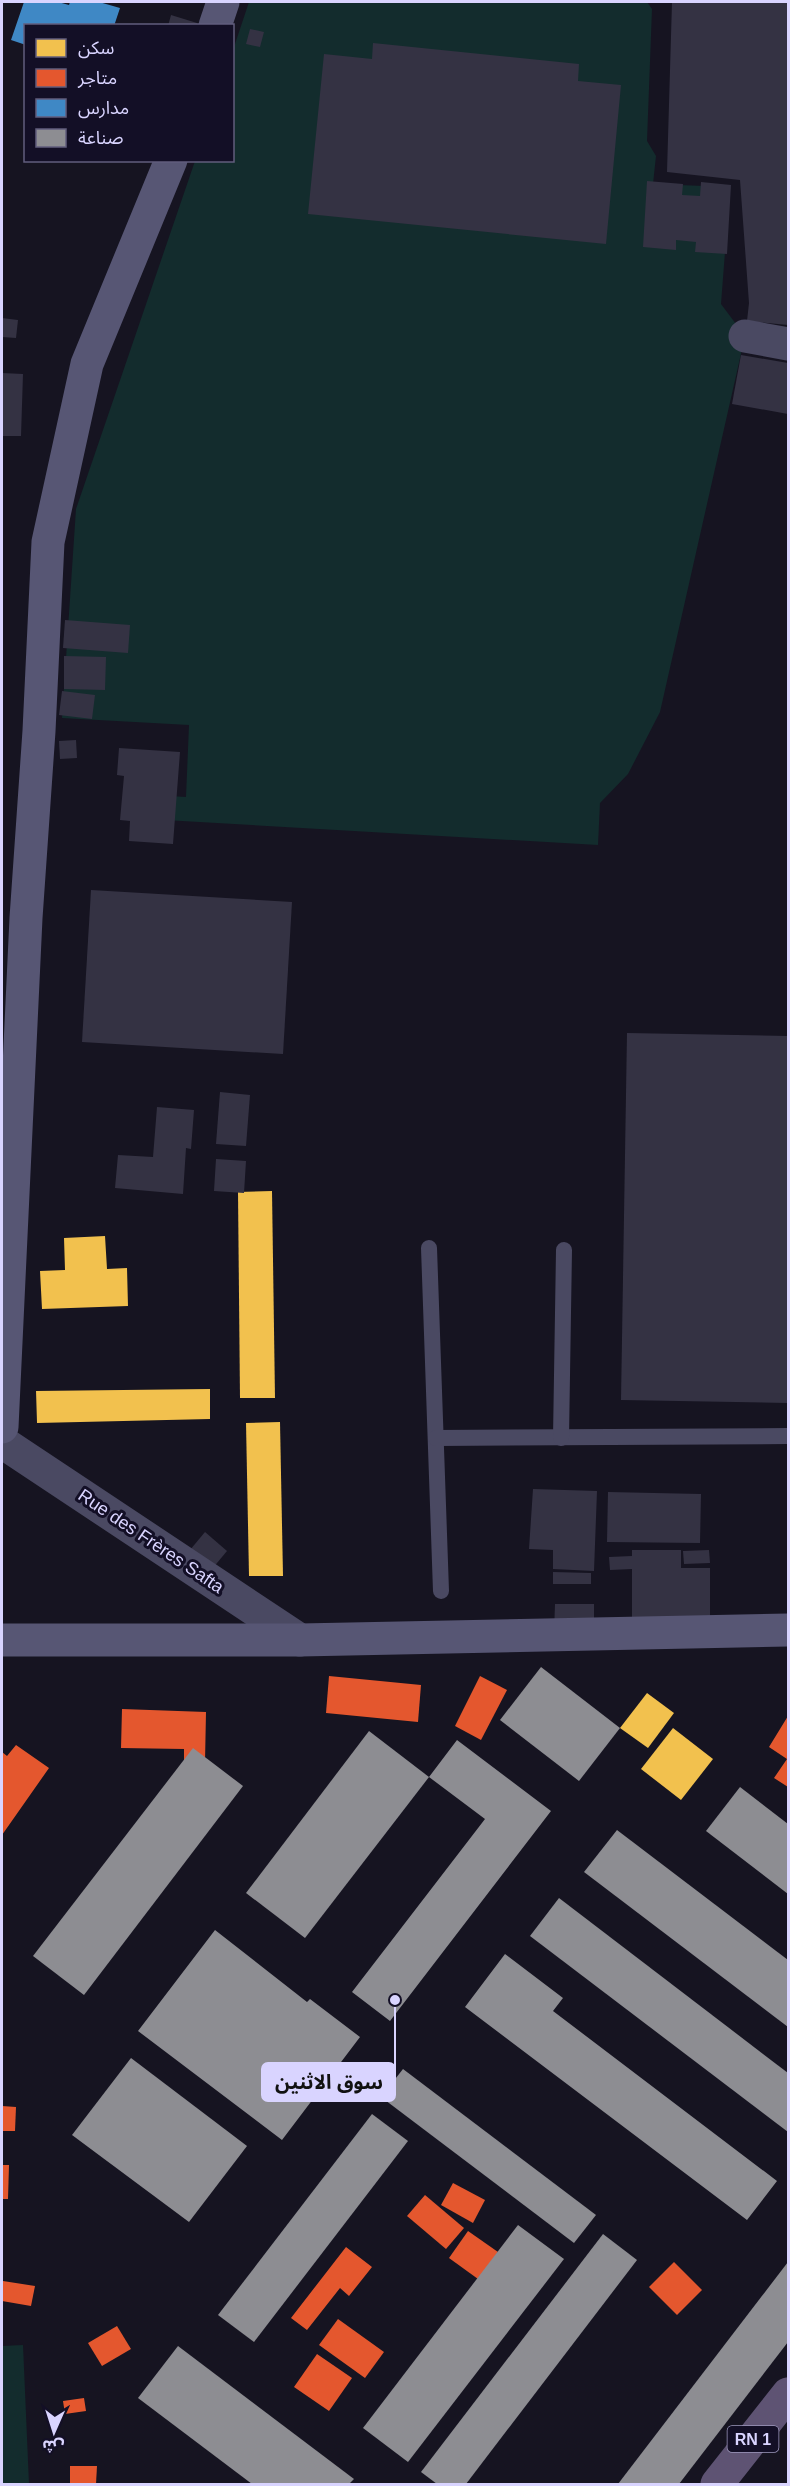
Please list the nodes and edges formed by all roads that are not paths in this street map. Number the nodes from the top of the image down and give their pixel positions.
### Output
1 (223, 2) edge
2 (216, 24) edge
3 (170, 162) edge
4 (745, 336) dead end
5 (789, 344) edge
6 (429, 1248) dead end
7 (564, 1251) dead end
8 (2, 1427) edge
9 (789, 1436) edge
10 (436, 1438) junction
11 (561, 1438) junction
12 (2, 1442) edge
13 (441, 1591) dead end
14 (789, 1630) edge
15 (300, 1640) junction
16 (2, 1641) edge
17 (789, 2394) edge
18 (717, 2484) edge

1 - 2 main road
3 - 8 main road
4 - 5 street
6 - 10 lane
7 - 11 lane
9 - 11 lane
10 - 11 lane
10 - 13 lane
12 - 15 street, Rue des Frères Safta
14 - 15 main road
15 - 16 main road
17 - 18 main road, RN 1

